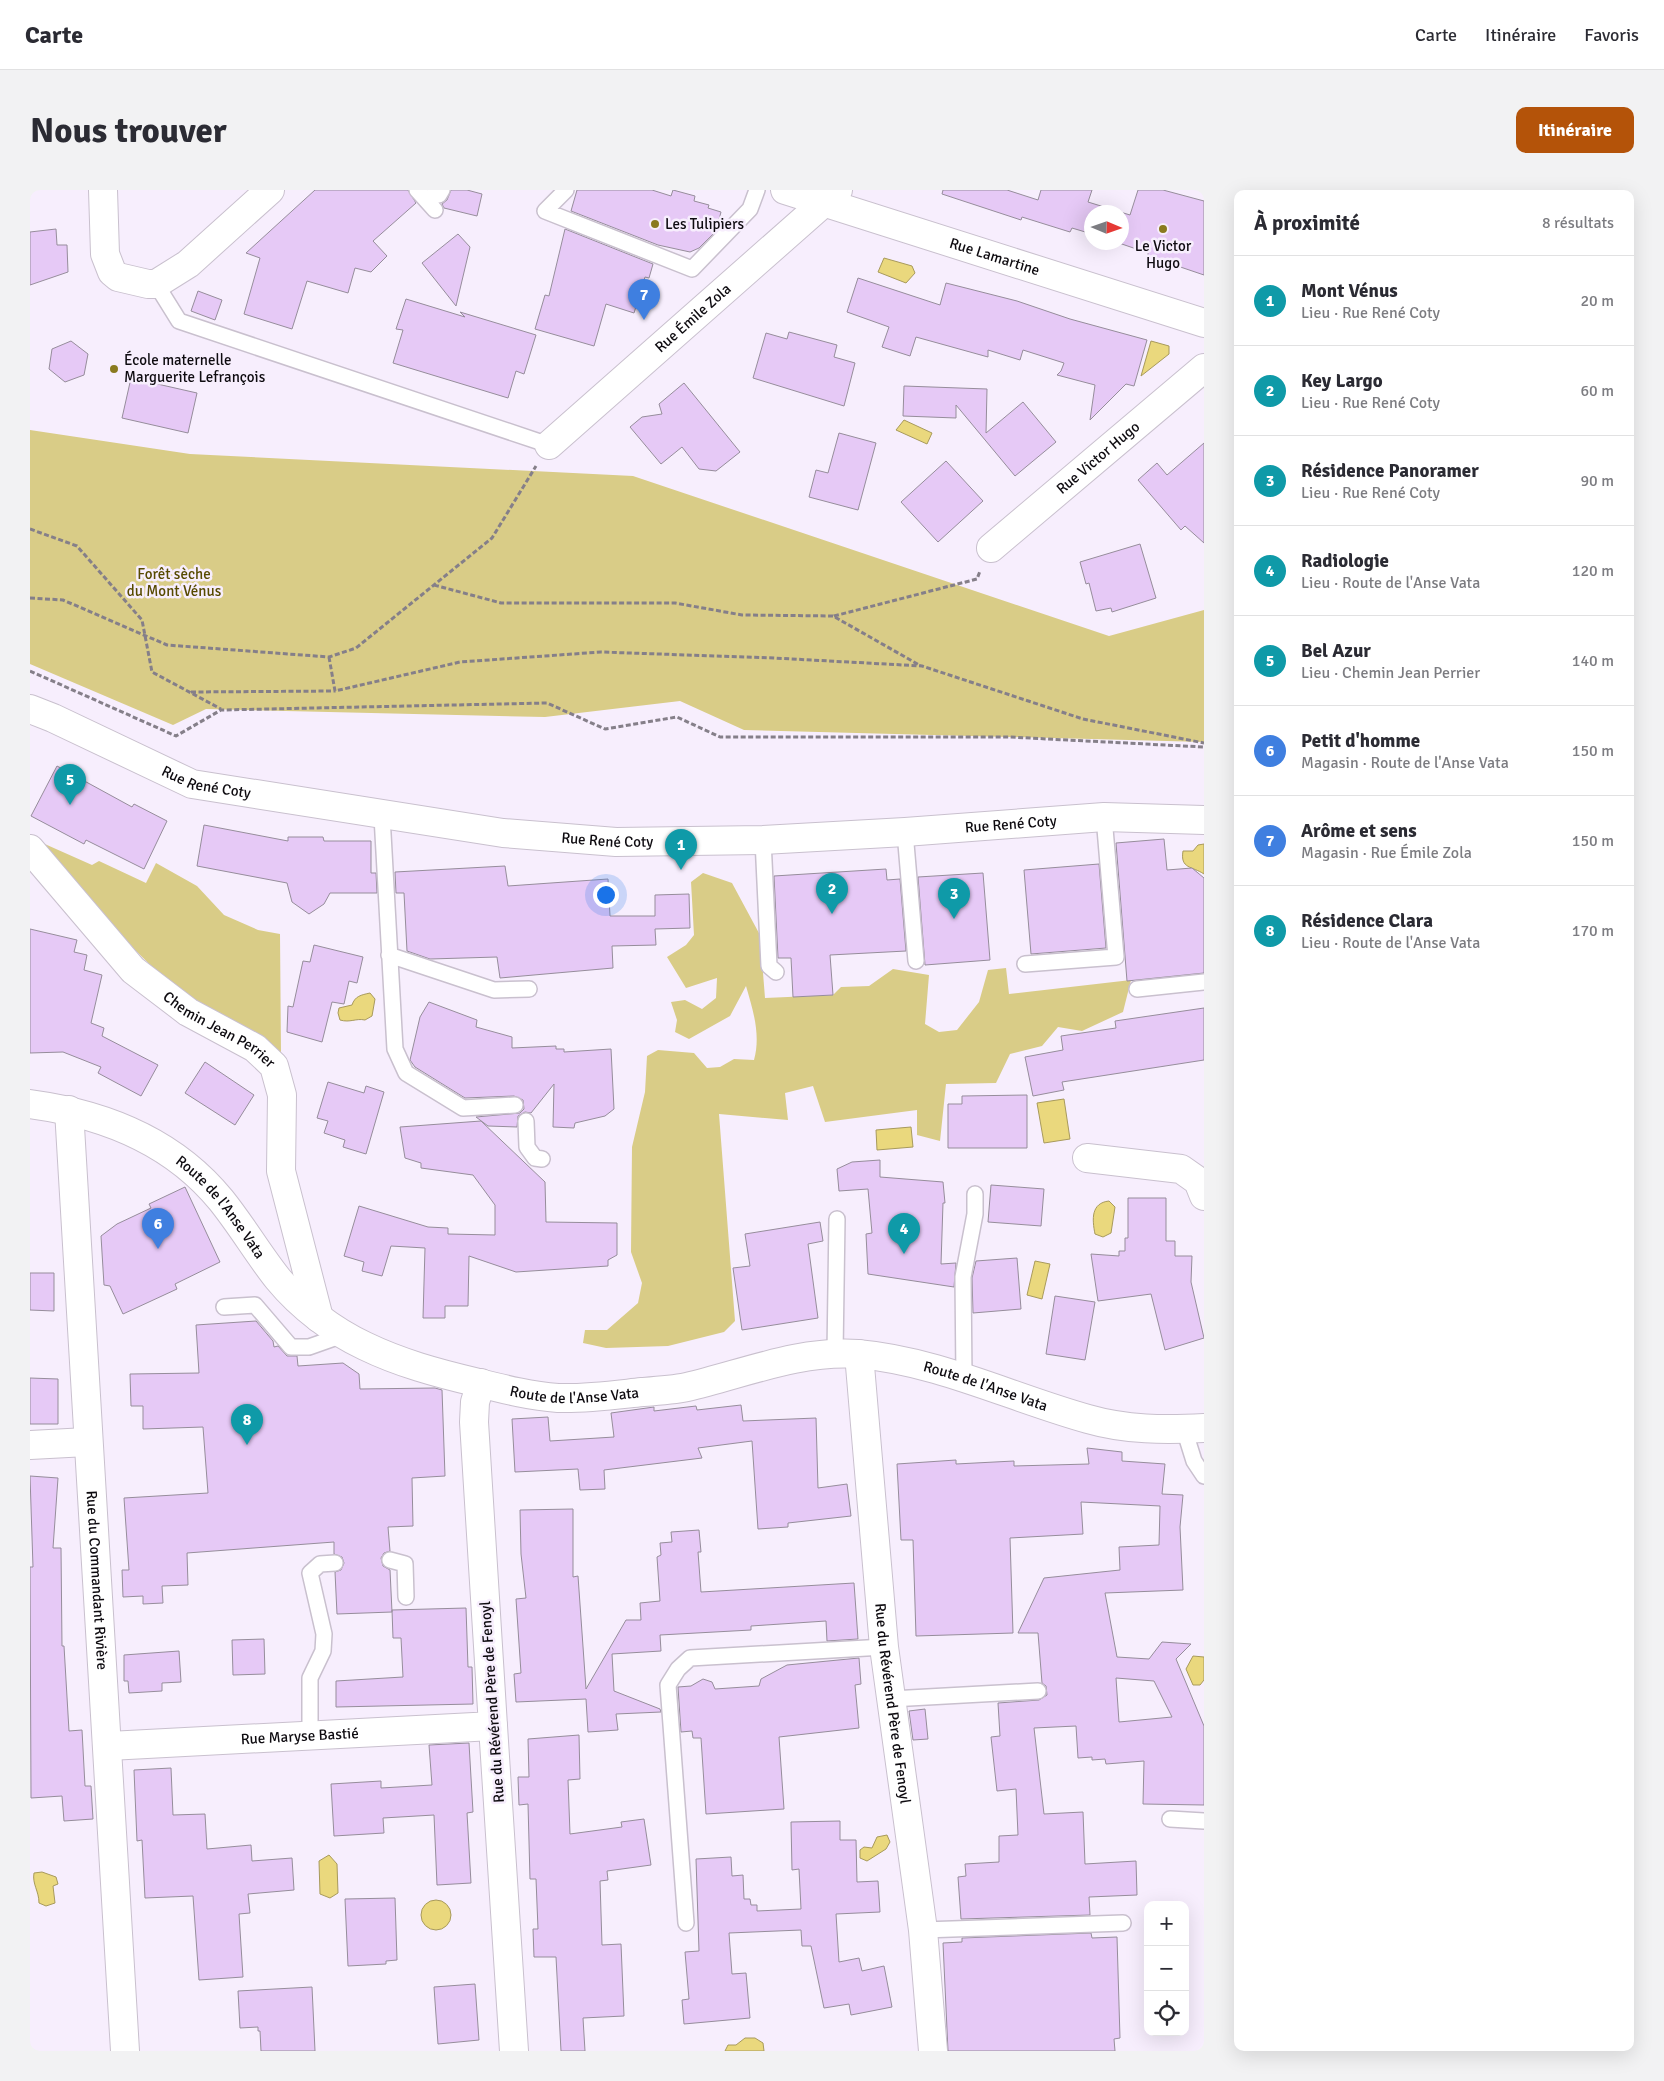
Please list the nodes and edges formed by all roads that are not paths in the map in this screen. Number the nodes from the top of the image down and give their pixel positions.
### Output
1 (103, 190) edge
2 (270, 190) edge
3 (417, 190) edge
4 (435, 190) edge
5 (442, 190) edge
6 (566, 190) edge
7 (756, 190) edge
8 (785, 190) edge
9 (831, 196) edge
10 (435, 210) dead end
11 (156, 284) junction
12 (1204, 323) edge
13 (1204, 368) edge
14 (549, 445) joint
15 (991, 548) road end
16 (30, 709) edge
17 (382, 816) junction
18 (1104, 817) junction
19 (1204, 820) edge
20 (905, 832) junction
21 (763, 840) junction
22 (30, 849) edge
23 (389, 955) junction
24 (916, 961) dead end
25 (1025, 964) dead end
26 (776, 972) dead end
27 (1204, 982) edge
28 (529, 989) dead end
29 (1137, 989) dead end
30 (30, 1104) edge
31 (515, 1106) dead end
32 (69, 1110) junction
33 (526, 1121) dead end
34 (1087, 1158) dead end
35 (542, 1159) dead end
36 (975, 1194) dead end
37 (1204, 1196) edge
38 (837, 1219) dead end
39 (224, 1307) dead end
40 (319, 1318) junction
41 (343, 1335) junction
42 (847, 1354) junction
43 (964, 1378) junction
44 (481, 1384) junction
45 (1194, 1428) edge
46 (87, 1442) junction
47 (30, 1445) edge
48 (1204, 1476) edge
49 (390, 1560) dead end
50 (335, 1563) dead end
51 (406, 1597) dead end
52 (884, 1647) junction
53 (1038, 1691) dead end
54 (891, 1698) junction
55 (493, 1726) junction
56 (310, 1735) junction
57 (108, 1746) junction
58 (1170, 1819) dead end
59 (1204, 1821) edge
60 (686, 1923) dead end
61 (1123, 1923) dead end
62 (923, 1930) junction
63 (125, 2051) edge
64 (514, 2051) edge
65 (933, 2051) edge

1 - 11 street
2 - 11 street
3 - 10 lane
4 - 5 lane
6 - 7 lane
8 - 9 street, Rue Lamartine
9 - 12 street, Rue Lamartine
9 - 14 street, Rue Émile Zola
11 - 14 lane
13 - 15 street, Rue Victor Hugo
16 - 17 street, Rue René Coty
17 - 21 street, Rue René Coty
17 - 23 lane
18 - 19 street, Rue René Coty
18 - 20 street, Rue René Coty
18 - 25 lane
20 - 21 street, Rue René Coty
20 - 24 lane
21 - 26 lane
22 - 40 street, Chemin Jean Perrier
23 - 28 lane
23 - 31 lane
27 - 29 lane
30 - 32 street, Route de l'Anse Vata
32 - 40 street, Route de l'Anse Vata
32 - 46 street, Rue du Commandant Rivière
33 - 35 lane
34 - 37 street
36 - 43 lane
38 - 42 lane
39 - 41 lane
40 - 41 street, Route de l'Anse Vata
41 - 44 street, Route de l'Anse Vata
42 - 43 street, Route de l'Anse Vata
42 - 44 street, Route de l'Anse Vata
42 - 52 street, Rue du Révérend Père de Fenoyl
43 - 45 street, Route de l'Anse Vata
44 - 55 street, Rue du Révérend Père de Fenoyl
45 - 48 lane
46 - 47 street
46 - 57 street, Rue du Commandant Rivière
49 - 51 lane
50 - 56 lane
52 - 54 street, Rue du Révérend Père de Fenoyl
52 - 60 lane
53 - 54 lane
54 - 62 street, Rue du Révérend Père de Fenoyl
55 - 56 street, Rue Maryse Bastié
55 - 64 street, Rue du Révérend Père de Fenoyl
56 - 57 street, Rue Maryse Bastié
57 - 63 street, Rue du Commandant Rivière
58 - 59 lane
61 - 62 lane
62 - 65 street, Rue du Révérend Père de Fenoyl

